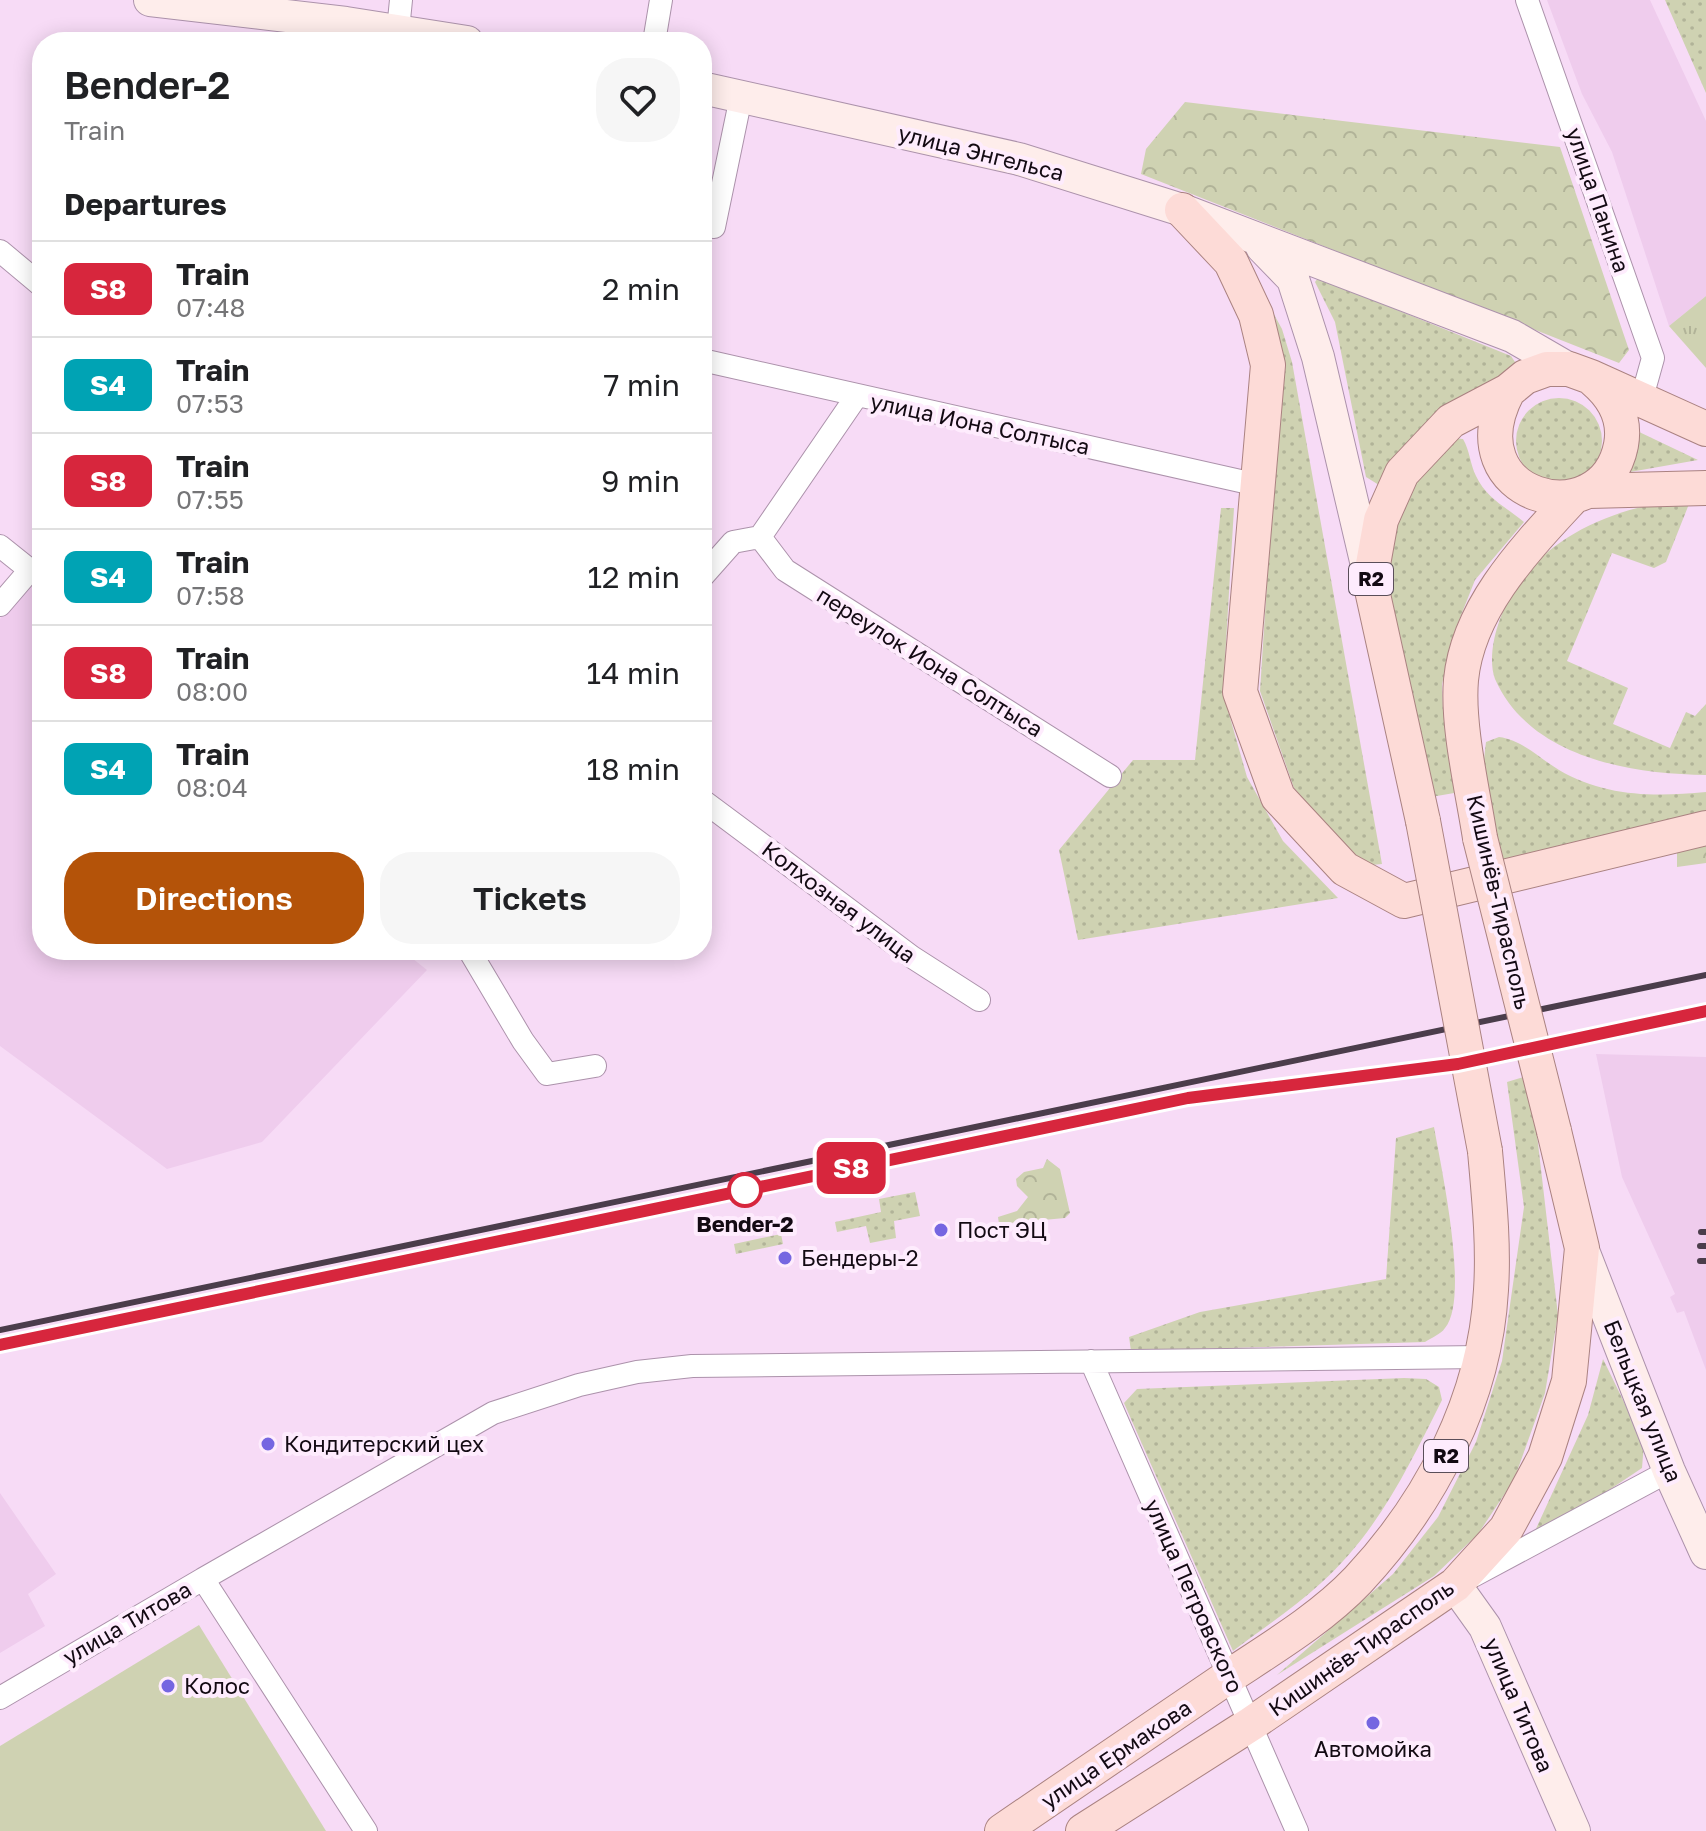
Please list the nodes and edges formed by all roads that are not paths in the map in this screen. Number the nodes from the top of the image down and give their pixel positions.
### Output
1 (150, 0) edge
2 (157, 0) edge
3 (661, 0) edge
4 (1527, 0) edge
5 (400, 15) edge
6 (442, 32) edge
7 (656, 32) edge
8 (712, 90) edge
9 (741, 97) junction
10 (1182, 210) junction
11 (714, 227) dead end
12 (1254, 239) junction
13 (0, 251) edge
14 (32, 278) edge
15 (712, 362) edge
16 (1580, 373) junction
17 (1508, 391) junction
18 (856, 397) junction
19 (1641, 401) junction
20 (1706, 429) edge
21 (1258, 485) junction
22 (1706, 488) edge
23 (1582, 494) junction
24 (760, 537) junction
25 (0, 546) edge
26 (712, 566) edge
27 (1370, 581) junction
28 (0, 605) edge
29 (1110, 776) dead end
30 (712, 807) edge
31 (1706, 828) edge
32 (475, 960) edge
33 (979, 1000) dead end
34 (595, 1066) dead end
35 (1582, 1248) junction
36 (1481, 1357) junction
37 (1091, 1361) junction
38 (1669, 1471) junction
39 (1706, 1553) edge
40 (203, 1579) junction
41 (1455, 1585) junction
42 (1230, 1676) junction
43 (0, 1698) edge
44 (1251, 1724) junction
45 (366, 1831) edge
46 (1002, 1831) edge
47 (1083, 1831) edge
48 (1297, 1831) edge
49 (1574, 1831) edge

1 - 2 street
2 - 5 street
3 - 7 street
4 - 19 street, улица Панина
5 - 6 street
8 - 9 street, улица Энгельса
9 - 10 street, улица Энгельса
9 - 11 street
10 - 12 street, улица Энгельса
10 - 21 main road
12 - 16 street, улица Энгельса
12 - 27 street
13 - 14 street
15 - 18 street, улица Иона Солтыса
16 - 17 main road, R2
16 - 19 main road
16 - 23 main road
17 - 23 main road
17 - 27 main road, R2
18 - 21 street, улица Иона Солтыса
18 - 24 street
19 - 20 main road
21 - 31 main road
22 - 23 main road
23 - 35 main road, Кишинёв-Тирасполь, bridge
24 - 26 street
24 - 29 street, переулок Иона Солтыса
25 - 28 street
27 - 36 main road, R2, bridge
30 - 33 street, Колхозная улица
32 - 34 street
35 - 38 street, Бельцкая улица
35 - 41 main road, Кишинёв-Тирасполь
36 - 37 street
36 - 42 main road, R2
37 - 40 street
37 - 42 street, улица Петровского
38 - 39 street, Бельцкая улица
38 - 41 street
40 - 43 street, улица Титова
40 - 45 street, улица Титова
41 - 44 main road, Кишинёв-Тирасполь
41 - 49 street, улица Титова
42 - 44 street, улица Петровского
42 - 46 main road, улица Ермакова / R2
44 - 47 main road, улица Ермакова
44 - 48 street, улица Петровского

